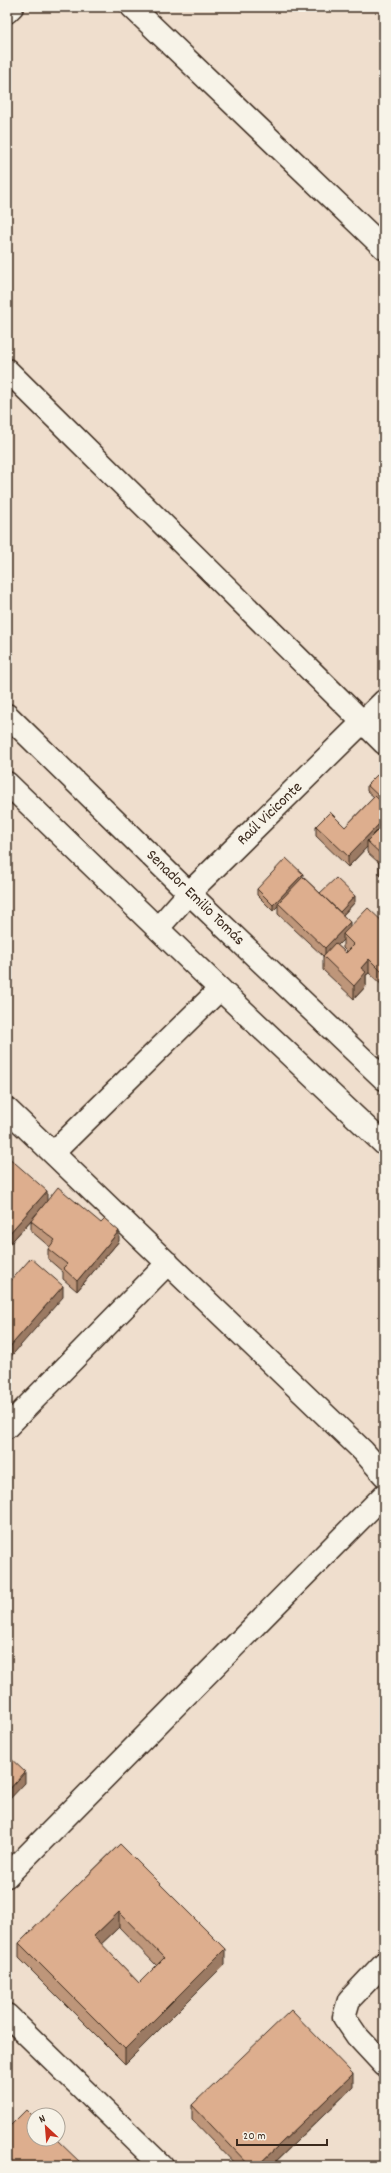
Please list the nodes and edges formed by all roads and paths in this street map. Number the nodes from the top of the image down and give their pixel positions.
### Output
1 (12, 7) edge
2 (132, 7) edge
3 (7, 12) edge
4 (384, 248) edge
5 (7, 370) edge
6 (384, 701) edge
7 (7, 715) edge
8 (363, 722) junction
9 (384, 743) edge
10 (7, 783) edge
11 (189, 893) junction
12 (158, 928) junction
13 (220, 989) junction
14 (384, 1079) edge
15 (7, 1109) edge
16 (384, 1144) edge
17 (53, 1153) junction
18 (168, 1263) junction
19 (7, 1427) edge
20 (384, 1474) edge
21 (384, 1495) edge
22 (7, 1876) edge
23 (384, 1962) edge
24 (7, 2016) edge
25 (384, 2065) edge
26 (162, 2166) edge

1 - 3 street
2 - 4 street
5 - 8 street
6 - 8 street, Raúl Viciconte
7 - 11 street, Senador Emilio Tomás
8 - 9 street
8 - 11 street, Raúl Viciconte
10 - 12 street
11 - 12 street, Raúl Viciconte
11 - 14 street, Senador Emilio Tomás
12 - 13 street
13 - 16 street
13 - 17 street
15 - 17 street
17 - 18 street
18 - 19 street
18 - 20 street
21 - 22 street
23 - 25 street
24 - 26 street

